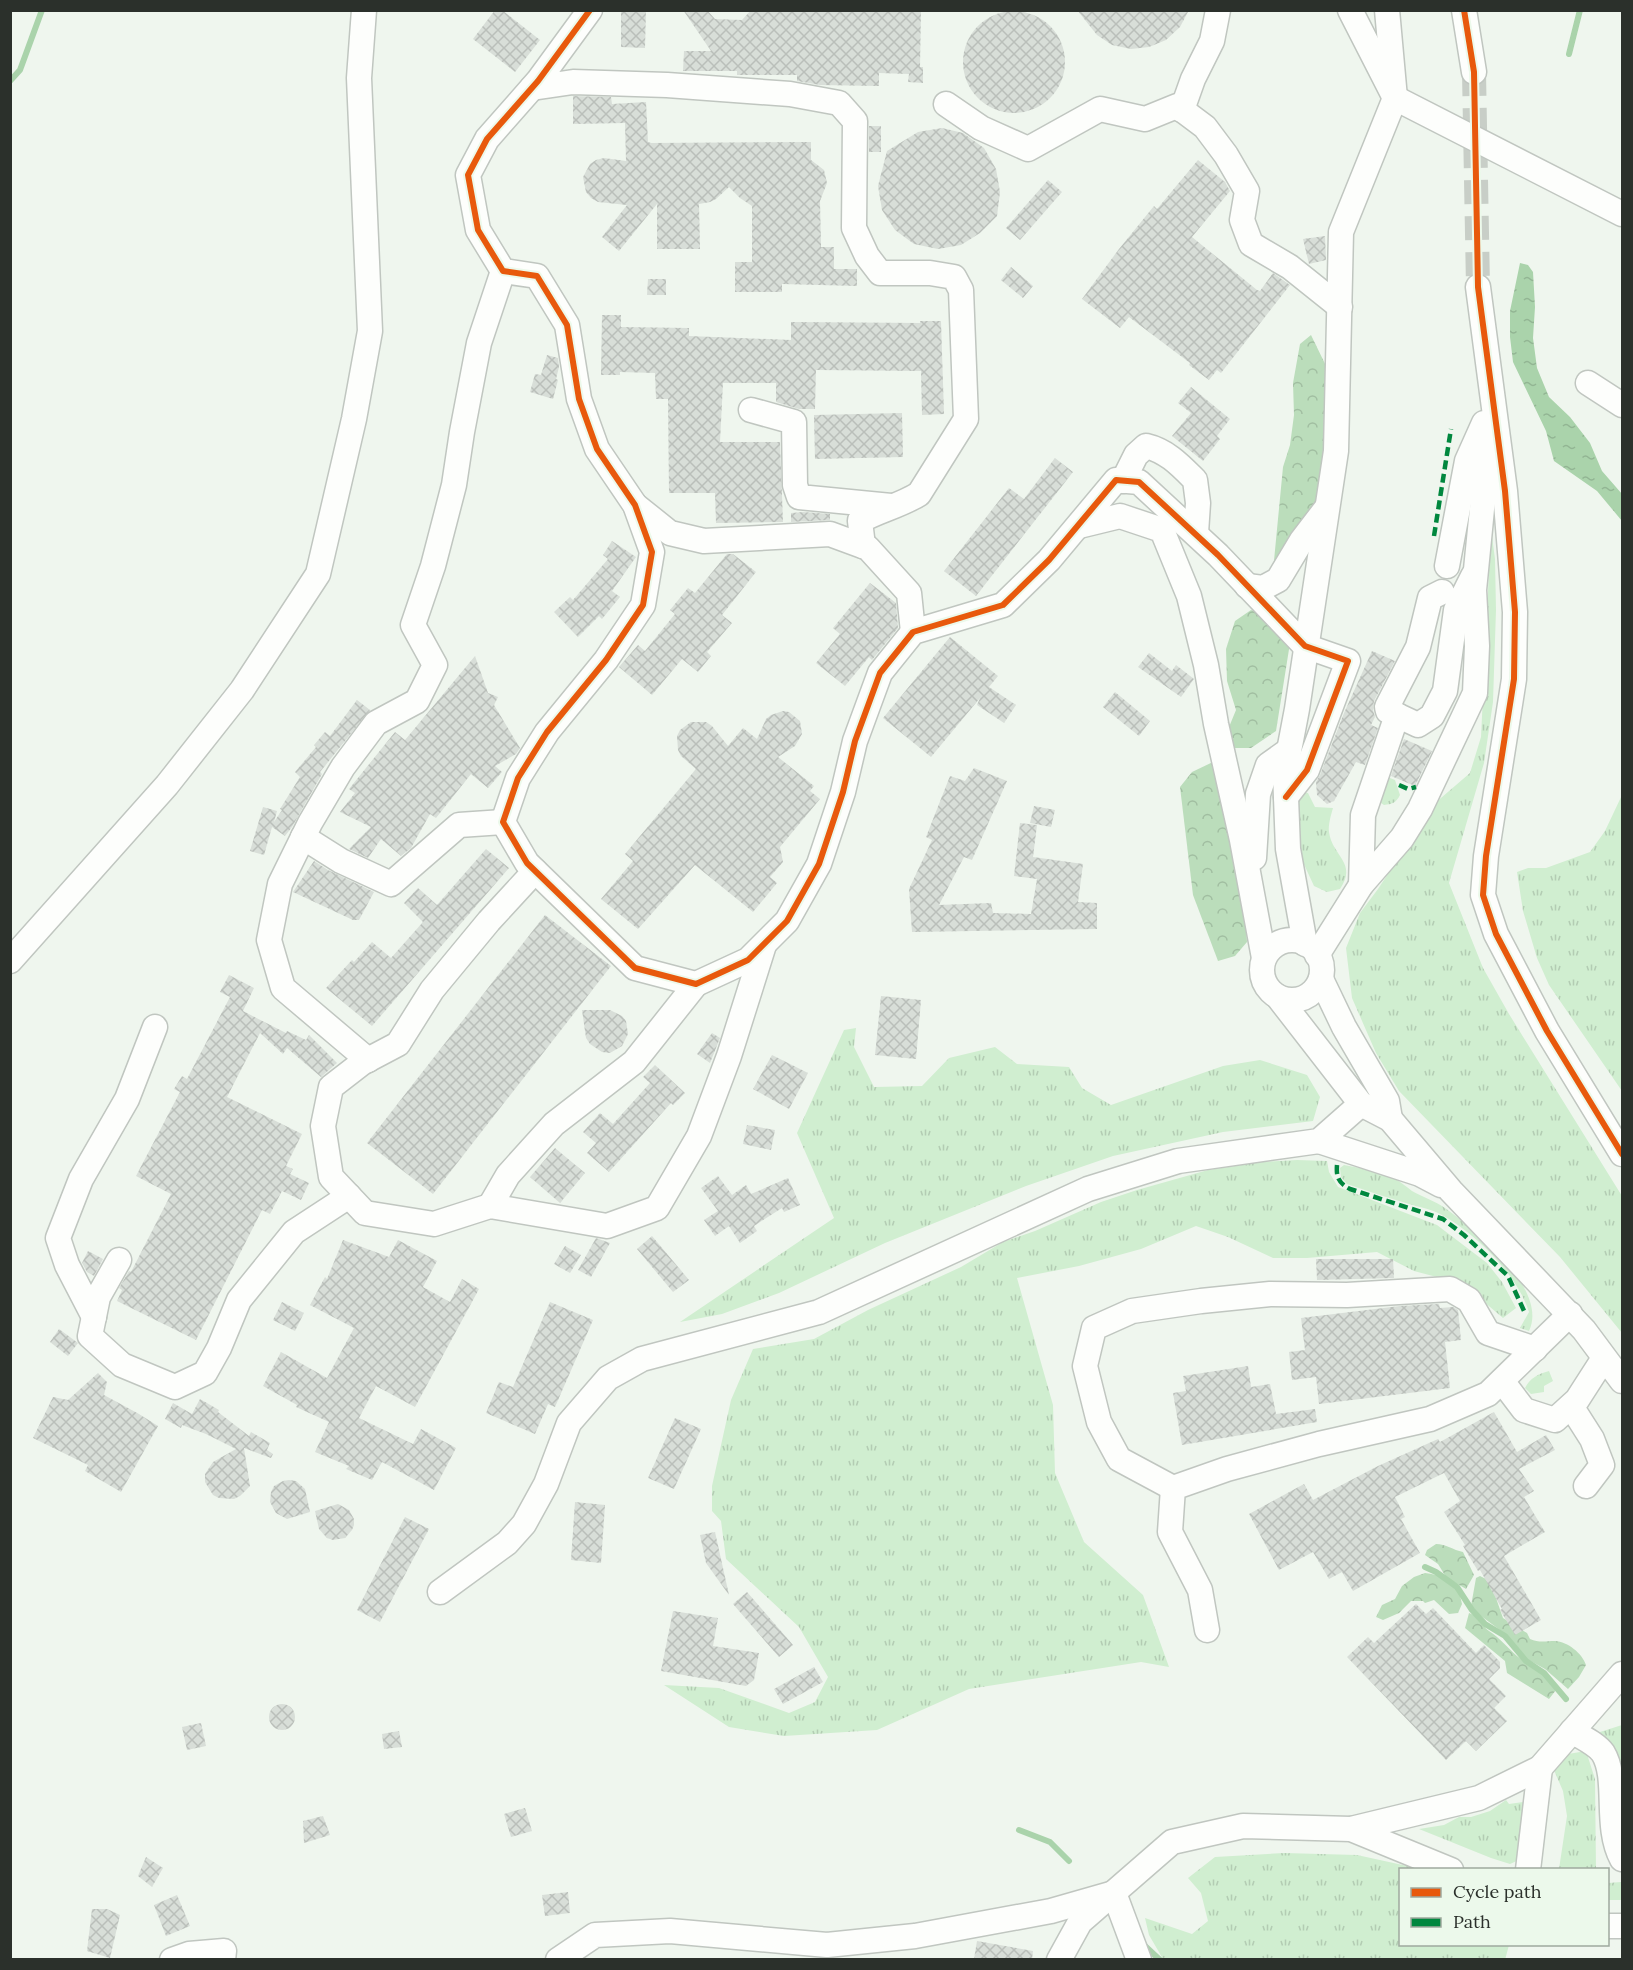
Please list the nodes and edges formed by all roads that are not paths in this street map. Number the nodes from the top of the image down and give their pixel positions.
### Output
1 (364, 10) edge
2 (590, 10) edge
3 (1218, 10) edge
4 (1350, 10) edge
5 (1387, 10) edge
6 (1464, 10) edge
7 (1474, 72) tunnel mouth
8 (532, 88) junction
9 (1395, 98) junction
10 (946, 104) dead end
11 (1182, 110) junction
12 (1623, 214) edge
13 (503, 271) junction
14 (1478, 287) tunnel mouth
15 (1340, 307) junction
16 (1588, 383) dead end
17 (1492, 404) junction
18 (1623, 405) edge
19 (751, 410) dead end
20 (1123, 481) junction
21 (635, 505) junction
22 (894, 506) junction
23 (1327, 507) junction
24 (1079, 526) junction
25 (1196, 533) junction
26 (863, 546) junction
27 (1447, 566) dead end
28 (1477, 568) junction
29 (1247, 586) junction
30 (1442, 592) dead end
31 (913, 632) junction
32 (1305, 646) junction
33 (1297, 709) junction
34 (1397, 715) junction
35 (1327, 719) junction
36 (1289, 750) junction
37 (1312, 758) junction
38 (1286, 797) junction
39 (503, 822) junction
40 (303, 837) junction
41 (535, 871) junction
42 (1361, 885) junction
43 (1258, 924) junction
44 (765, 943) junction
45 (1311, 950) junction
46 (1264, 958) junction
47 (10, 961) edge
48 (1321, 979) junction
49 (696, 984) junction
50 (1278, 997) junction
51 (155, 1027) dead end
52 (368, 1060) junction
53 (1361, 1104) junction
54 (1390, 1119) junction
55 (1319, 1141) junction
56 (1623, 1154) edge
57 (1451, 1191) junction
58 (349, 1196) junction
59 (490, 1206) junction
60 (119, 1260) dead end
61 (1570, 1314) junction
62 (94, 1317) junction
63 (1535, 1349) junction
64 (1604, 1358) junction
65 (1623, 1380) edge
66 (1502, 1381) junction
67 (1571, 1406) junction
68 (1586, 1486) dead end
69 (1173, 1488) junction
70 (440, 1592) dead end
71 (1208, 1630) dead end
72 (1623, 1674) edge
73 (1572, 1731) junction
74 (1540, 1768) junction
75 (1351, 1828) junction
76 (1623, 1858) edge
77 (1449, 1868) edge
78 (1528, 1868) edge
79 (1114, 1893) junction
80 (172, 1959) edge
81 (224, 1959) edge
82 (558, 1959) edge
83 (1059, 1959) edge
84 (1138, 1959) edge

1 - 47 street
2 - 8 street
3 - 11 street
4 - 9 street
5 - 9 street
6 - 7 street
8 - 13 street
8 - 22 street
9 - 12 street
9 - 15 street
10 - 11 street
11 - 15 street
13 - 21 street
13 - 40 street
14 - 17 street
15 - 23 street
16 - 18 street
17 - 27 street
17 - 28 street
17 - 56 street
19 - 22 street
20 - 24 street
20 - 25 street
20 - 25 street
21 - 26 street
21 - 39 street
22 - 26 street
23 - 29 street
23 - 32 street
24 - 31 street
24 - 43 street
25 - 29 street
26 - 31 street
28 - 34 street
28 - 42 street
29 - 32 street
30 - 34 street
31 - 44 street
32 - 33 street
32 - 35 street
33 - 35 street
33 - 36 street
34 - 42 street
35 - 37 street
36 - 37 street
36 - 38 street
36 - 43 street
37 - 38 street
38 - 45 street
39 - 40 street
39 - 41 street
40 - 52 street
41 - 49 street
41 - 52 street
42 - 45 street
43 - 46 street
44 - 49 street
44 - 59 street
45 - 46 street
45 - 48 street
46 - 50 street
48 - 50 street
48 - 54 street
49 - 59 street
50 - 53 street
51 - 62 street
52 - 58 street
53 - 54 street
53 - 55 street
54 - 57 street
55 - 57 street
55 - 70 street
57 - 61 street
58 - 59 street
58 - 62 street
60 - 62 street
61 - 63 street
61 - 64 street
63 - 66 street
63 - 69 street
64 - 65 street
64 - 67 street
66 - 67 street
66 - 69 street
67 - 68 street
69 - 71 street
72 - 73 street
73 - 74 street
73 - 76 street
74 - 75 street
74 - 78 street
75 - 77 street
75 - 79 street
79 - 82 street
79 - 83 street
79 - 84 street
80 - 81 street

